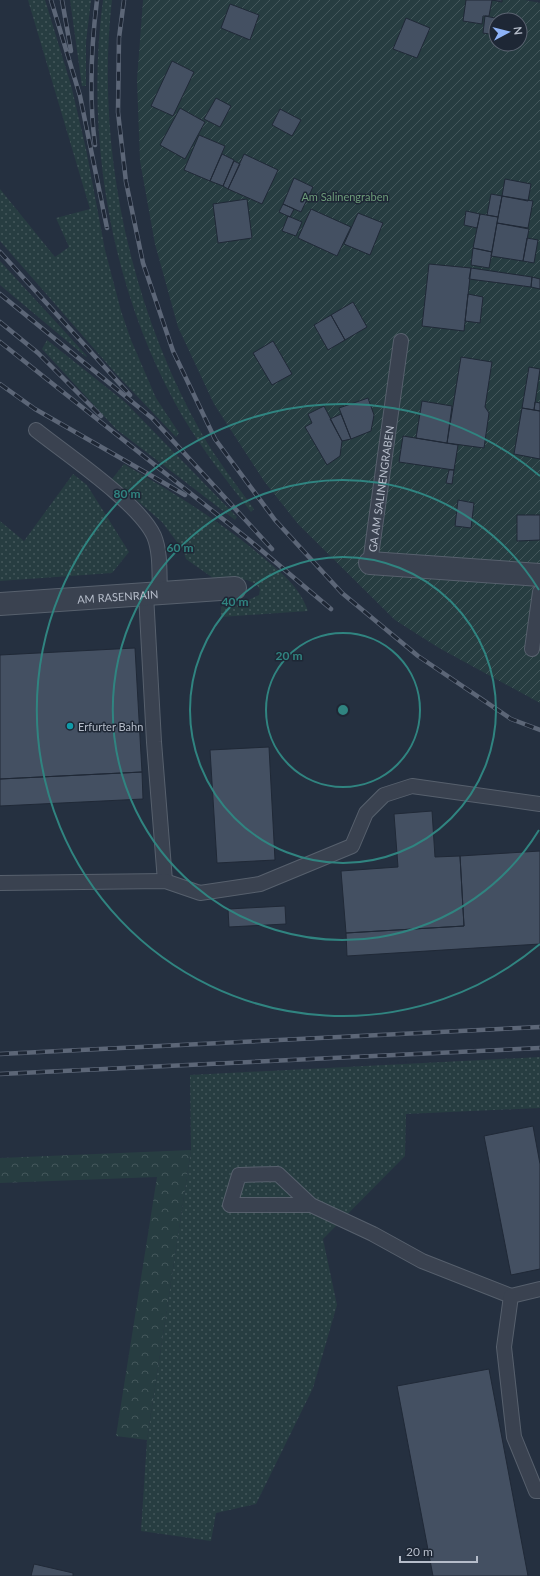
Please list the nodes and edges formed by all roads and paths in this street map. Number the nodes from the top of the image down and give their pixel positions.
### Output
1 (402, 341) dead end
2 (36, 430) dead end
3 (370, 563) joint
4 (540, 575) edge
5 (235, 588) dead end
6 (540, 592) edge
7 (153, 594) junction
8 (0, 604) edge
9 (532, 649) dead end
10 (540, 804) edge
11 (165, 880) junction
12 (0, 883) edge
13 (311, 1205) junction
14 (540, 1289) edge
15 (511, 1296) junction
16 (540, 1490) edge

1 - 3 lane, GA AM SALINENGRABEN
2 - 7 lane
3 - 4 street, GA AM SALINENGRABEN
5 - 7 street, AM RASENRAIN
6 - 9 lane
7 - 8 street, AM RASENRAIN
7 - 11 lane
10 - 11 lane
11 - 12 lane
13 - 13 lane
13 - 15 lane
14 - 15 lane
15 - 16 lane

